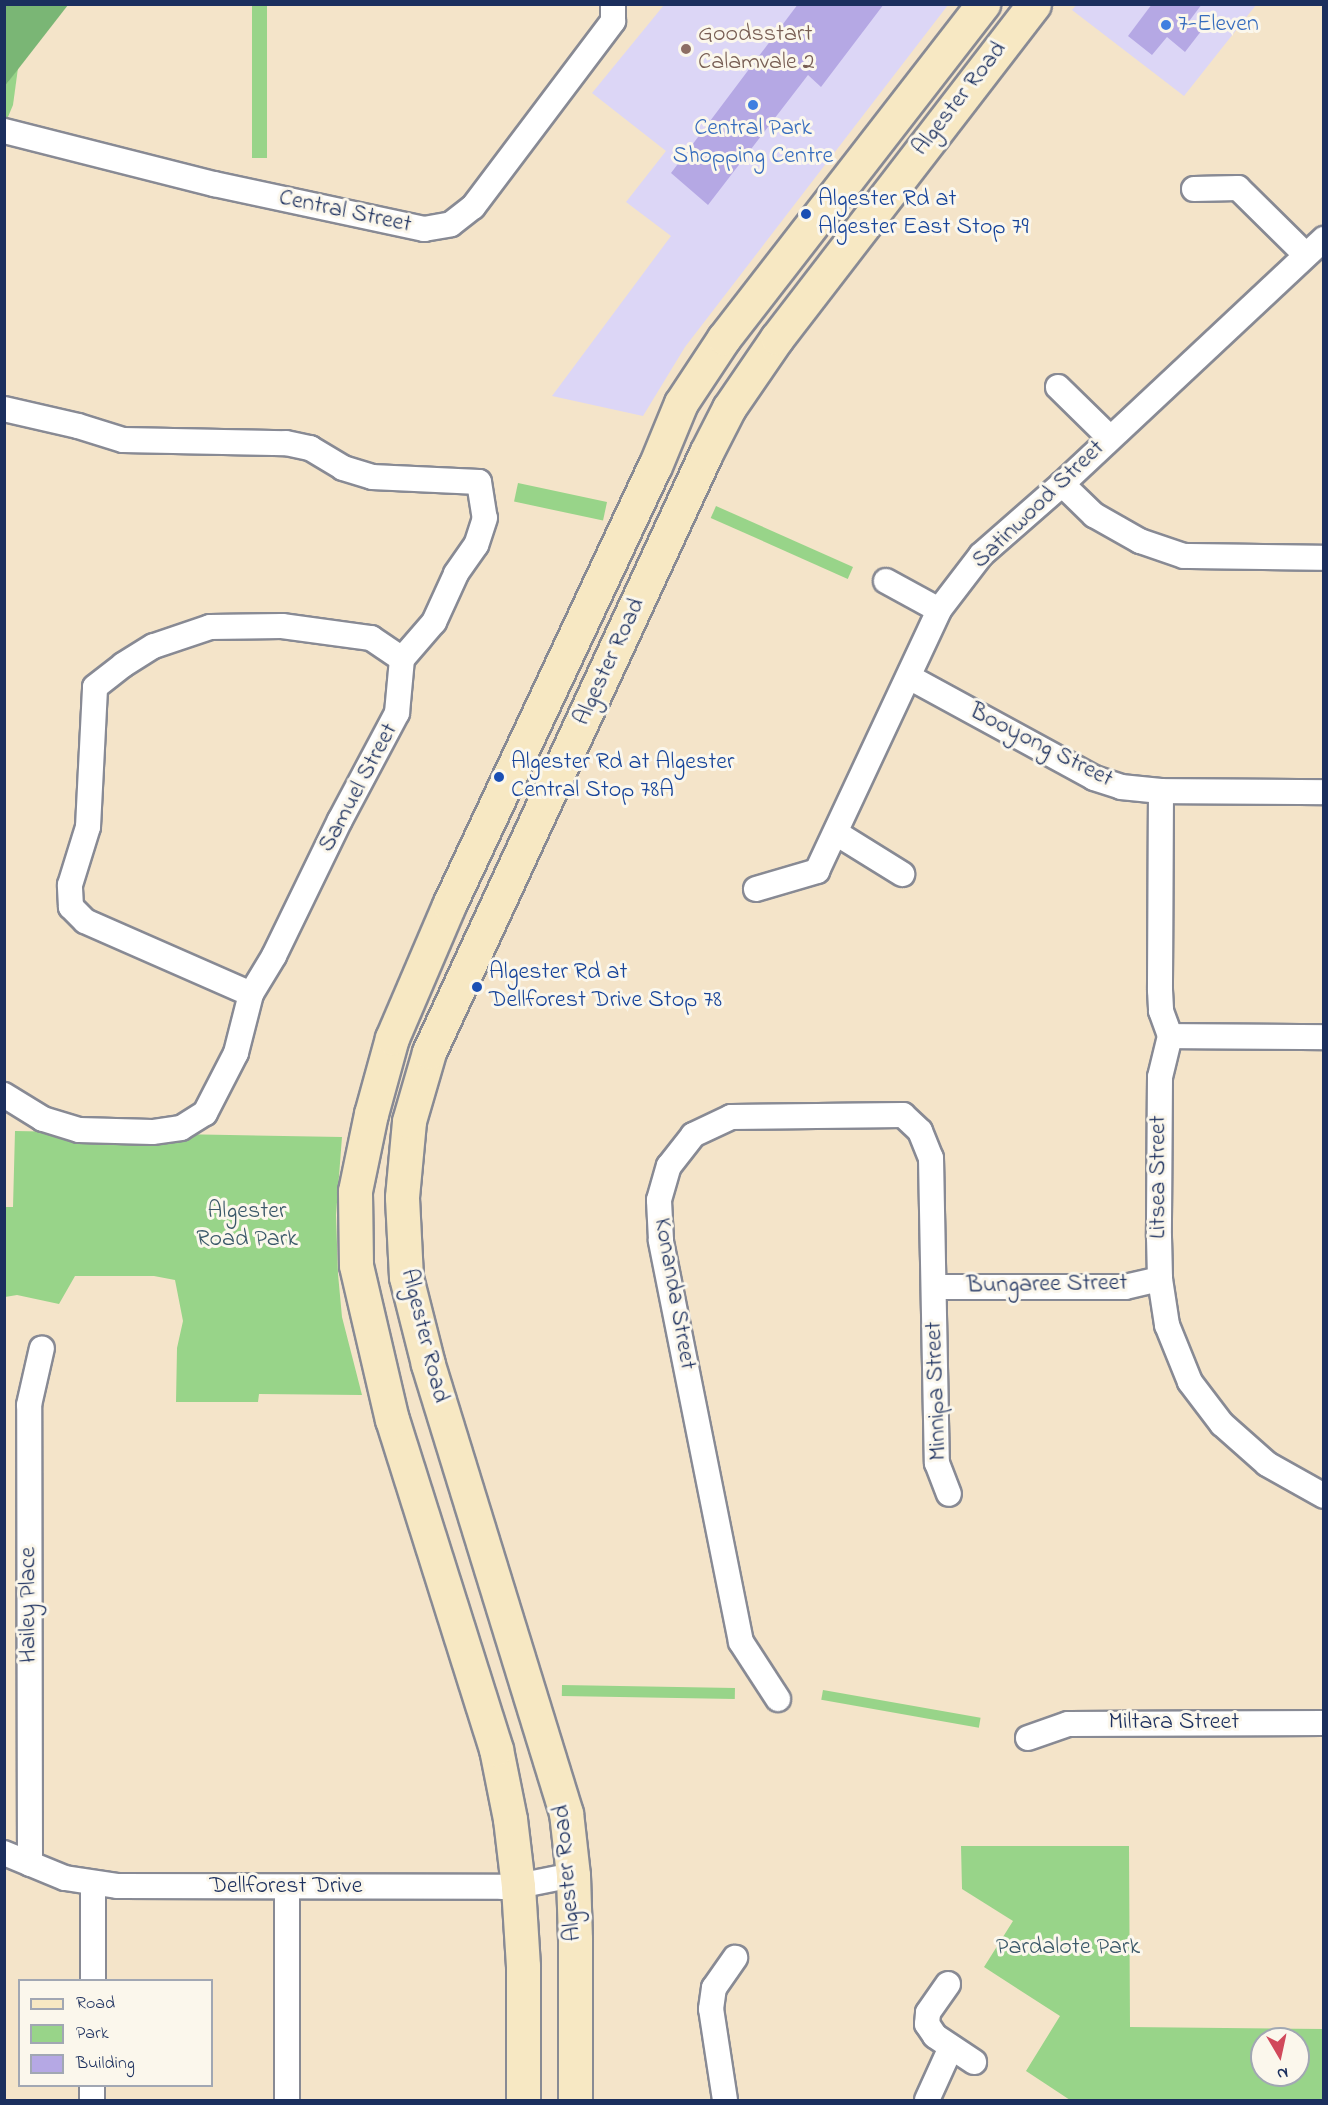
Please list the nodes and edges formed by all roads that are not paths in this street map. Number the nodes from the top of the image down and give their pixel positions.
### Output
1 (613, 4) edge
2 (983, 4) edge
3 (1034, 4) edge
4 (4, 130) edge
5 (1194, 189) dead end
6 (1318, 245) edge
7 (1058, 387) dead end
8 (4, 409) edge
9 (1110, 438) junction
10 (1062, 484) junction
11 (1323, 558) edge
12 (886, 582) dead end
13 (939, 610) junction
14 (402, 659) junction
15 (909, 677) junction
16 (1161, 791) junction
17 (1323, 792) edge
18 (836, 833) junction
19 (902, 874) dead end
20 (756, 889) dead end
21 (251, 994) junction
22 (1170, 1036) junction
23 (1323, 1036) edge
24 (4, 1095) edge
25 (1160, 1279) junction
26 (934, 1287) junction
27 (42, 1348) dead end
28 (949, 1494) dead end
29 (1323, 1496) edge
30 (778, 1699) dead end
31 (1323, 1723) edge
32 (1028, 1738) dead end
33 (4, 1853) edge
34 (30, 1864) junction
35 (573, 1875) junction
36 (93, 1883) junction
37 (518, 1886) junction
38 (287, 1888) junction
39 (735, 1958) dead end
40 (93, 1979) edge
41 (948, 1984) dead end
42 (951, 2047) junction
43 (974, 2062) dead end
44 (287, 2100) edge
45 (523, 2100) edge
46 (575, 2100) edge
47 (725, 2100) edge
48 (927, 2100) edge

1 - 4 street, Central Street
2 - 37 main road, Algester Road
3 - 35 main road, Algester Road
5 - 6 street
6 - 9 street, Satinwood Street
7 - 9 street
8 - 14 street
9 - 10 street, Satinwood Street
10 - 11 street
10 - 13 street, Satinwood Street
12 - 13 street
13 - 15 street, Satinwood Street
14 - 21 street, Samuel Street
14 - 21 street
15 - 16 street, Booyong Street
15 - 18 street, Satinwood Street
16 - 17 street, Booyong Street
16 - 22 street
18 - 19 street
18 - 20 street, Satinwood Street
21 - 24 street, Samuel Street
22 - 23 street
22 - 25 street, Litsea Street
25 - 26 street, Bungaree Street
25 - 29 street, Litsea Street
26 - 28 street, Minnipa Street
26 - 30 street, Konanda Street
27 - 34 street, Hailey Place
31 - 32 street, Miltara Street
33 - 34 street, Dellforest Drive
34 - 36 street, Dellforest Drive
35 - 37 street, Dellforest Drive
35 - 46 main road, Algester Road
36 - 38 street, Dellforest Drive
36 - 40 street
37 - 38 street, Dellforest Drive
37 - 45 main road, Algester Road
38 - 44 street
39 - 47 street
41 - 42 street
42 - 43 street
42 - 48 street

